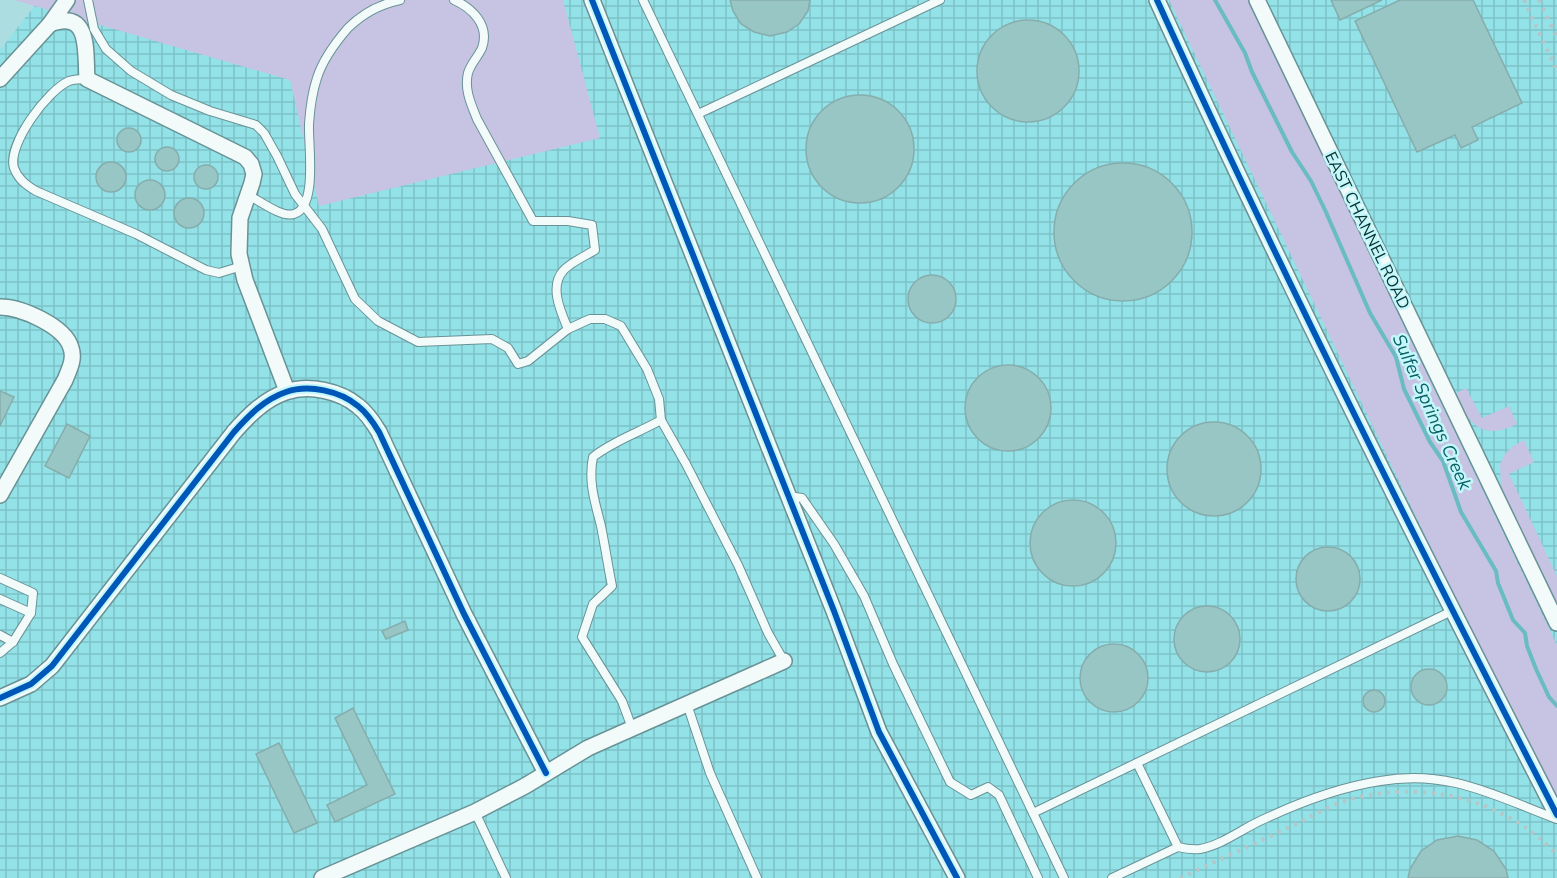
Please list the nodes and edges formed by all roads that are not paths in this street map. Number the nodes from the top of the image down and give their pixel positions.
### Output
1 (67, 0) edge
2 (88, 0) edge
3 (400, 0) edge
4 (454, 0) edge
5 (592, 0) edge
6 (642, 0) edge
7 (940, 0) edge
8 (1157, 0) edge
9 (1257, 0) edge
10 (50, 24) junction
11 (0, 79) edge
12 (87, 79) junction
13 (698, 114) junction
14 (248, 195) junction
15 (304, 207) junction
16 (242, 266) junction
17 (0, 307) edge
18 (568, 329) junction
19 (287, 391) junction
20 (660, 420) junction
21 (0, 495) edge
22 (789, 496) junction
23 (0, 578) edge
24 (0, 599) edge
25 (1452, 611) junction
26 (31, 613) junction
27 (1557, 623) edge
28 (0, 635) edge
29 (14, 642) junction
30 (0, 653) edge
31 (784, 661) joint
32 (0, 698) edge
33 (687, 704) junction
34 (632, 728) junction
35 (1137, 763) junction
36 (546, 773) junction
37 (475, 812) junction
38 (1033, 813) junction
39 (1557, 817) edge
40 (1178, 847) junction
41 (321, 878) edge
42 (506, 878) edge
43 (757, 878) edge
44 (957, 878) edge
45 (1038, 878) edge
46 (1064, 878) edge
47 (1112, 878) edge

1 - 10 street
2 - 15 lane
3 - 15 lane
4 - 18 lane
5 - 22 street
6 - 13 lane
7 - 13 lane
8 - 25 street
9 - 27 street, EAST CHANNEL ROAD
10 - 11 street
10 - 12 street
12 - 14 street
12 - 16 lane
13 - 38 lane
14 - 15 lane
14 - 16 street
15 - 18 lane
16 - 19 street
17 - 21 street
18 - 20 lane
19 - 32 street
19 - 36 street
20 - 31 lane
20 - 34 lane
22 - 44 street
22 - 45 lane
23 - 26 lane
24 - 26 lane
25 - 35 lane
25 - 39 street
26 - 29 lane
28 - 29 lane
29 - 30 lane
31 - 33 street
33 - 34 street
33 - 43 lane
34 - 36 street
35 - 38 lane
35 - 40 lane
36 - 37 street
37 - 41 street
37 - 42 lane
38 - 46 lane
39 - 40 lane
40 - 47 lane

